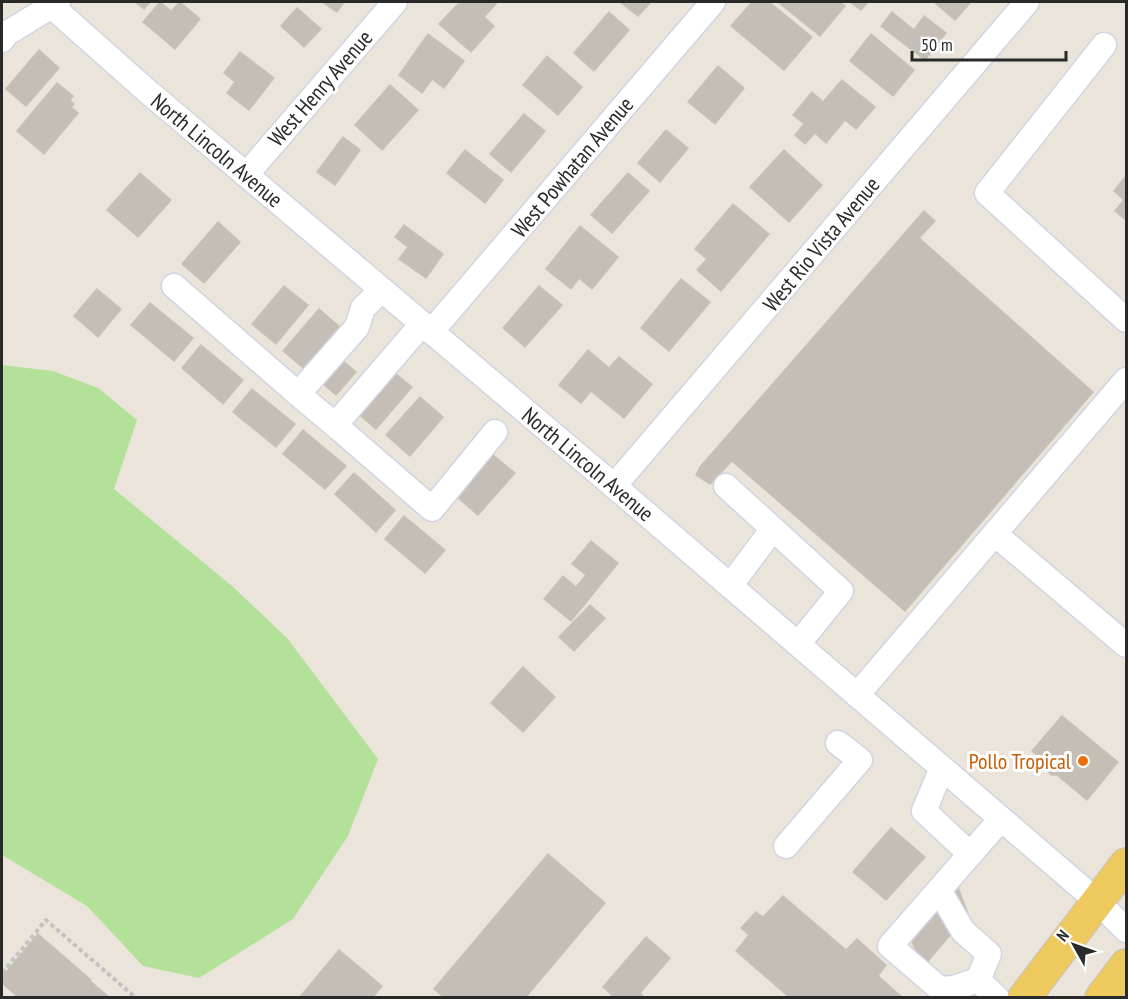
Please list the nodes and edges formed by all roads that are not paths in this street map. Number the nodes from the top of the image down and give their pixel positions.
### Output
1 (395, 2) edge
2 (713, 2) edge
3 (1027, 2) edge
4 (52, 3) edge
5 (2, 40) edge
6 (1104, 45) dead end
7 (246, 175) junction
8 (174, 286) dead end
9 (382, 290) junction
10 (1126, 320) edge
11 (427, 328) junction
12 (1126, 380) edge
13 (298, 394) junction
14 (334, 425) junction
15 (495, 432) dead end
16 (614, 486) junction
17 (726, 486) dead end
18 (772, 530) junction
19 (995, 534) junction
20 (730, 586) junction
21 (798, 644) junction
22 (1126, 645) edge
23 (857, 695) junction
24 (838, 743) dead end
25 (942, 768) junction
26 (1001, 819) junction
27 (786, 846) dead end
28 (970, 854) junction
29 (1126, 864) edge
30 (939, 890) junction
31 (1098, 903) junction
32 (1126, 930) edge
33 (1126, 965) edge
34 (978, 980) junction
35 (997, 998) edge
36 (1024, 998) edge
37 (1101, 998) edge

1 - 7 street, West Henry Avenue
2 - 11 street, West Powhatan Avenue
3 - 16 street, West Rio Vista Avenue
4 - 5 street
4 - 7 street, North Lincoln Avenue
6 - 10 street
7 - 9 street, North Lincoln Avenue
8 - 13 street
9 - 11 street, North Lincoln Avenue
9 - 13 street
11 - 14 street, West Powhatan Avenue
11 - 16 street, North Lincoln Avenue
12 - 19 street
13 - 14 street
14 - 15 street
16 - 20 street, North Lincoln Avenue
17 - 18 street
18 - 20 street
18 - 21 street
19 - 22 street
19 - 23 street
20 - 21 street, North Lincoln Avenue
21 - 23 street, North Lincoln Avenue
23 - 25 street, North Lincoln Avenue
24 - 27 street
25 - 26 street, North Lincoln Avenue
25 - 28 street
26 - 28 street
26 - 31 street, North Lincoln Avenue
28 - 30 street
29 - 31 main road
30 - 34 street
30 - 34 street
31 - 32 street, North Lincoln Avenue
31 - 36 main road
33 - 37 main road
34 - 35 street

